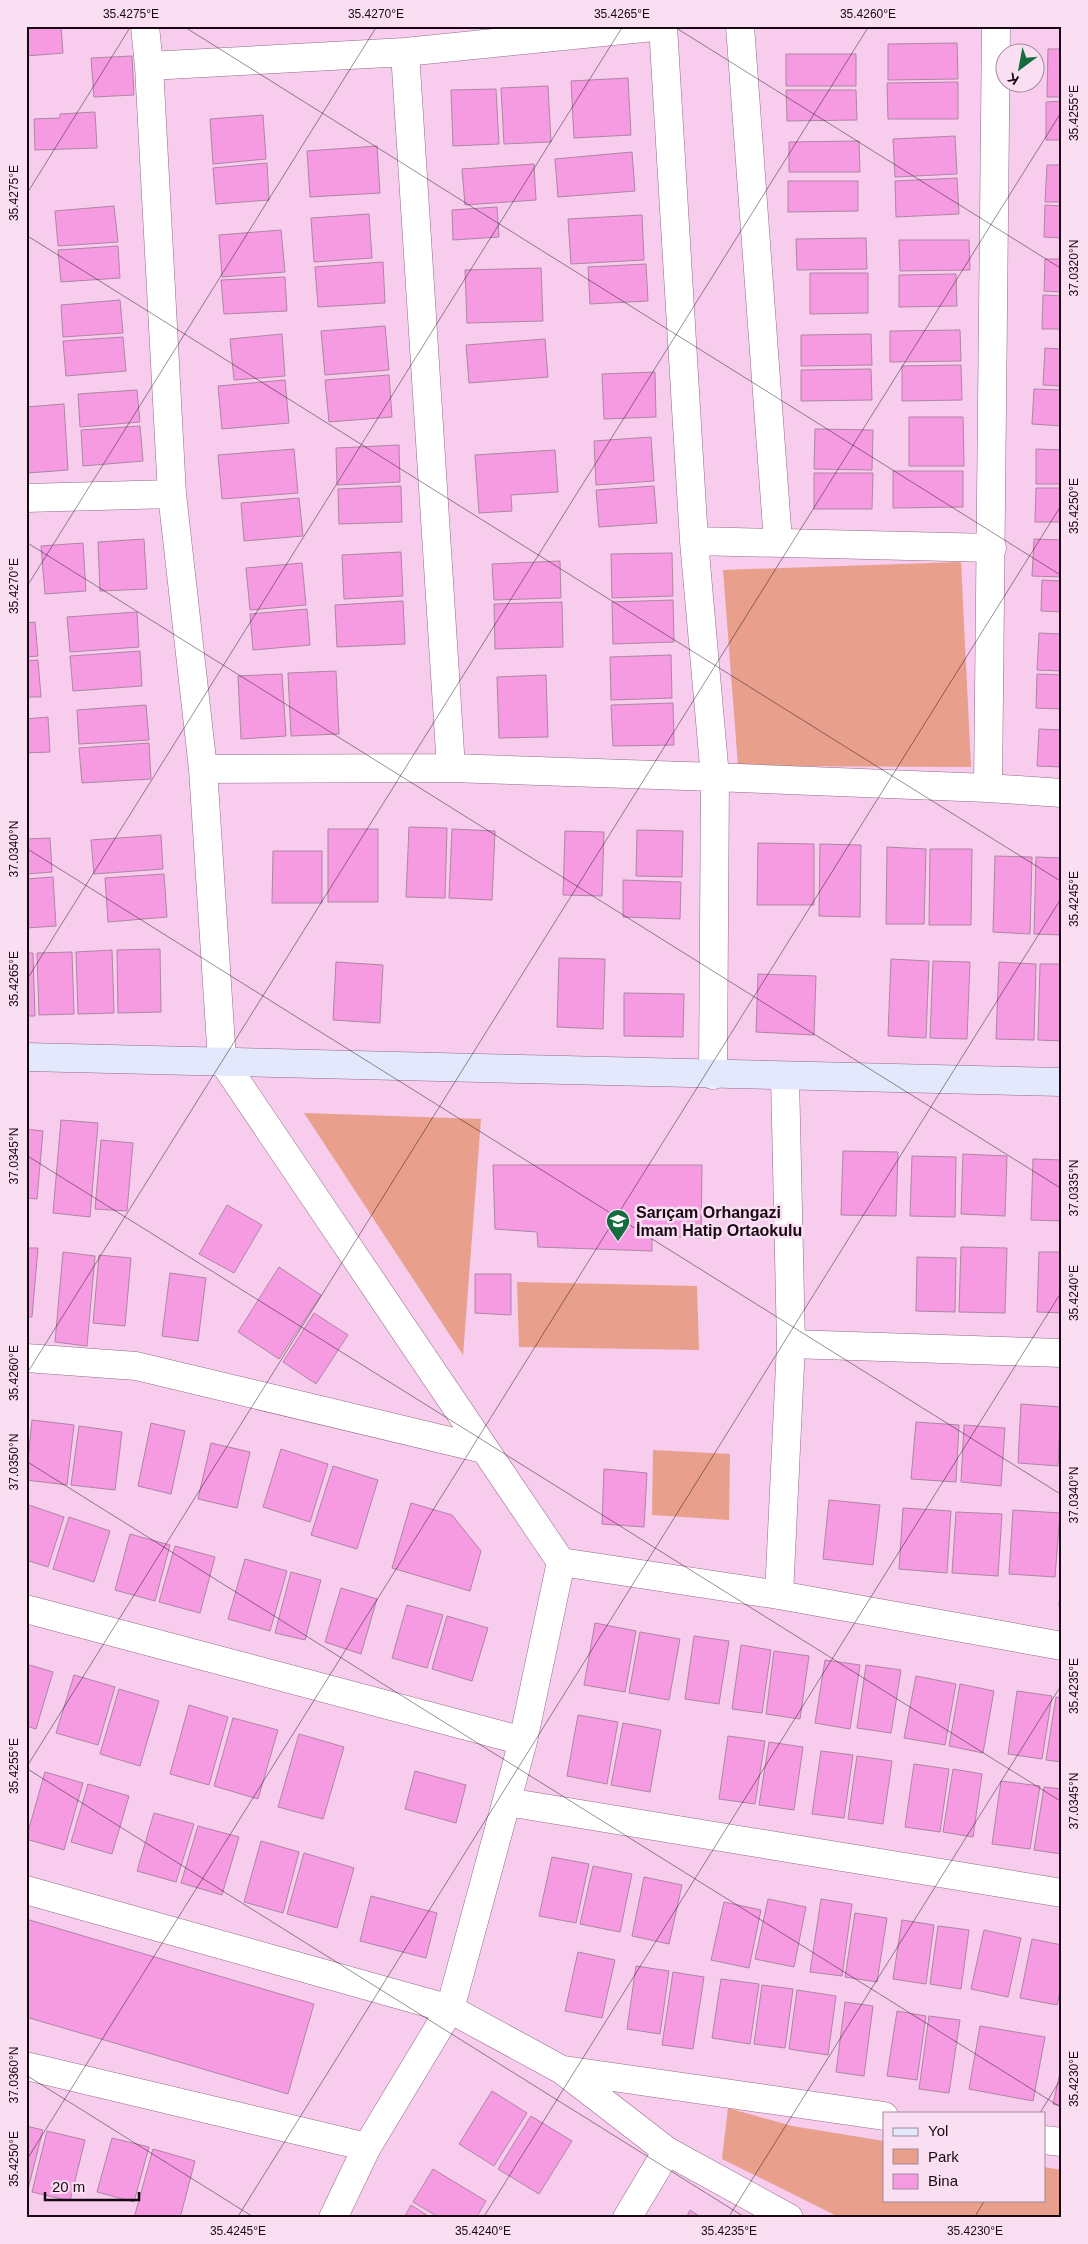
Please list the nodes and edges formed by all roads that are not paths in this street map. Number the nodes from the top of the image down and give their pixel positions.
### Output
1 (145, 26) edge
2 (663, 26) edge
3 (740, 26) edge
4 (996, 26) edge
5 (405, 52) junction
6 (149, 66) junction
7 (172, 494) junction
8 (26, 498) edge
9 (694, 541) junction
10 (778, 542) junction
11 (992, 548) junction
12 (451, 768) junction
13 (203, 770) junction
14 (715, 776) junction
15 (988, 788) junction
16 (1062, 793) edge
17 (26, 1057) edge
18 (222, 1060) junction
19 (713, 1075) junction
20 (785, 1077) junction
21 (1062, 1082) edge
22 (791, 1344) junction
23 (1062, 1353) edge
24 (26, 1358) edge
25 (483, 1449) junction
26 (561, 1562) junction
27 (779, 1594) junction
28 (26, 1609) edge
29 (1062, 1646) edge
30 (523, 1741) junction
31 (507, 1802) junction
32 (26, 1890) edge
33 (1062, 1893) edge
34 (450, 2008) junction
35 (26, 2066) edge
36 (562, 2070) junction
37 (883, 2116) edge
38 (1046, 2140) edge
39 (1062, 2142) edge
40 (367, 2147) junction
41 (667, 2151) junction
42 (333, 2218) edge
43 (627, 2218) edge
44 (789, 2218) edge

1 - 6 street
2 - 5 street
2 - 9 street
3 - 10 street
4 - 11 street
5 - 6 street
5 - 12 street
6 - 7 street
7 - 8 street
7 - 13 street
9 - 10 street
9 - 14 street
10 - 11 street
11 - 15 street
12 - 13 street
12 - 14 street
13 - 18 street
14 - 15 street
14 - 19 street
15 - 16 street
17 - 18 main road
18 - 19 main road
18 - 25 street
19 - 20 main road
20 - 21 main road
20 - 22 street
22 - 23 street
22 - 27 street
24 - 25 street
25 - 26 street
26 - 27 street
26 - 30 street
27 - 29 street
28 - 30 street
30 - 31 street
31 - 33 street
31 - 34 street
32 - 34 street
34 - 36 street
34 - 40 street
35 - 40 street
36 - 37 street
36 - 41 street
38 - 39 street
40 - 42 street
41 - 43 street
41 - 44 street

